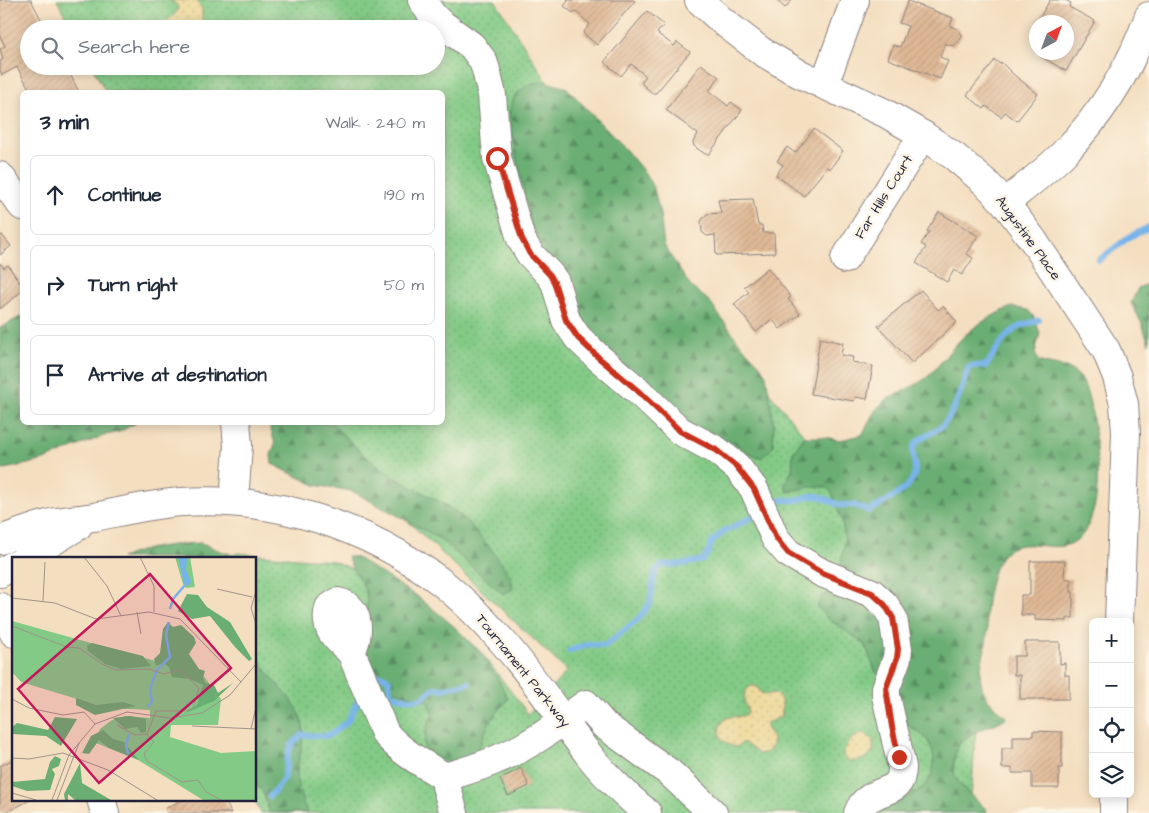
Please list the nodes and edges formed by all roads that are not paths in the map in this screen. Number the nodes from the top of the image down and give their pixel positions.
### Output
1 (422, 0) edge
2 (699, 0) edge
3 (856, 0) edge
4 (1149, 16) edge
5 (438, 20) edge
6 (445, 25) edge
7 (824, 85) junction
8 (923, 135) junction
9 (0, 176) edge
10 (20, 203) edge
11 (1005, 203) junction
12 (845, 259) dead end
13 (236, 425) edge
14 (234, 502) junction
15 (93, 517) junction
16 (0, 540) edge
17 (27, 557) edge
18 (12, 566) edge
19 (0, 573) edge
20 (0, 607) edge
21 (1119, 618) edge
22 (12, 629) edge
23 (352, 656) dead end
24 (564, 720) junction
25 (445, 777) junction
26 (1114, 798) edge
27 (101, 800) edge
28 (105, 813) edge
29 (454, 813) edge
30 (647, 813) edge
31 (713, 813) edge
32 (858, 813) edge
33 (1114, 813) edge

1 - 5 street
2 - 7 street, Augustine Place
3 - 7 street
4 - 11 street
6 - 32 street
7 - 8 street, Augustine Place
8 - 11 street, Augustine Place
8 - 12 street, Far Hills Court
9 - 10 street
11 - 21 street, Augustine Place
13 - 14 street
14 - 15 street, Tournament Parkway
14 - 24 street, Tournament Parkway
15 - 16 street, Tournament Parkway
15 - 17 street, Tournament Parkway
18 - 19 street
20 - 22 street
23 - 25 street
24 - 25 street
24 - 30 street, Tournament Parkway
24 - 31 street
25 - 29 street
26 - 33 street
27 - 28 street

